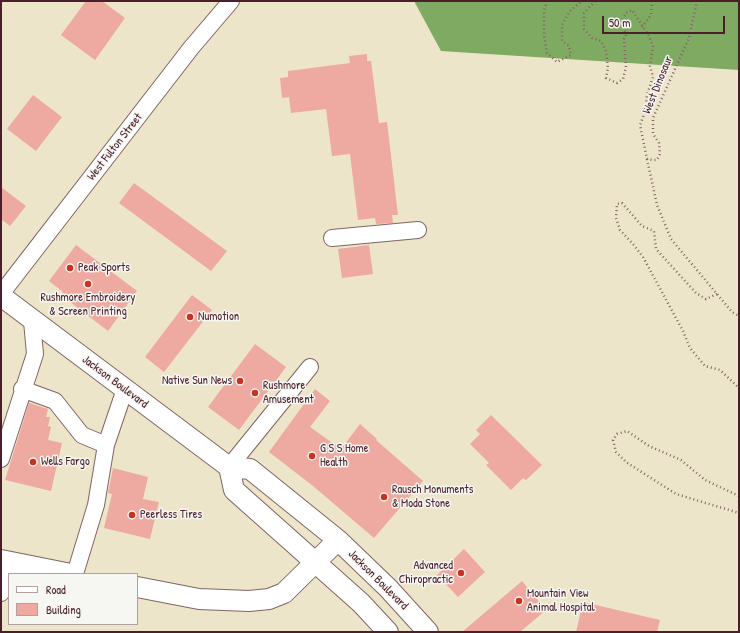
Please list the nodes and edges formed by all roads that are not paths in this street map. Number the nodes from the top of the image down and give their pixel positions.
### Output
1 (230, 1) edge
2 (418, 230) dead end
3 (332, 238) dead end
4 (1, 295) edge
5 (32, 321) junction
6 (310, 366) dead end
7 (22, 389) junction
8 (125, 389) junction
9 (106, 445) junction
10 (1, 459) edge
11 (229, 467) junction
12 (338, 540) junction
13 (5, 561) edge
14 (317, 563) junction
15 (67, 573) edge
16 (75, 573) edge
17 (138, 587) edge
18 (1, 594) edge
19 (388, 632) edge
20 (428, 632) edge

1 - 4 street, West Fulton Street
2 - 3 street
4 - 5 main road, Jackson Boulevard
5 - 7 street
5 - 8 main road, Jackson Boulevard
6 - 11 street
7 - 9 street
7 - 10 street
8 - 9 street
8 - 11 main road, Jackson Boulevard
9 - 16 street
11 - 12 main road, Jackson Boulevard
11 - 14 main road
12 - 14 main road
12 - 20 main road, Jackson Boulevard
13 - 15 main road
13 - 18 street
14 - 17 main road
14 - 19 main road

